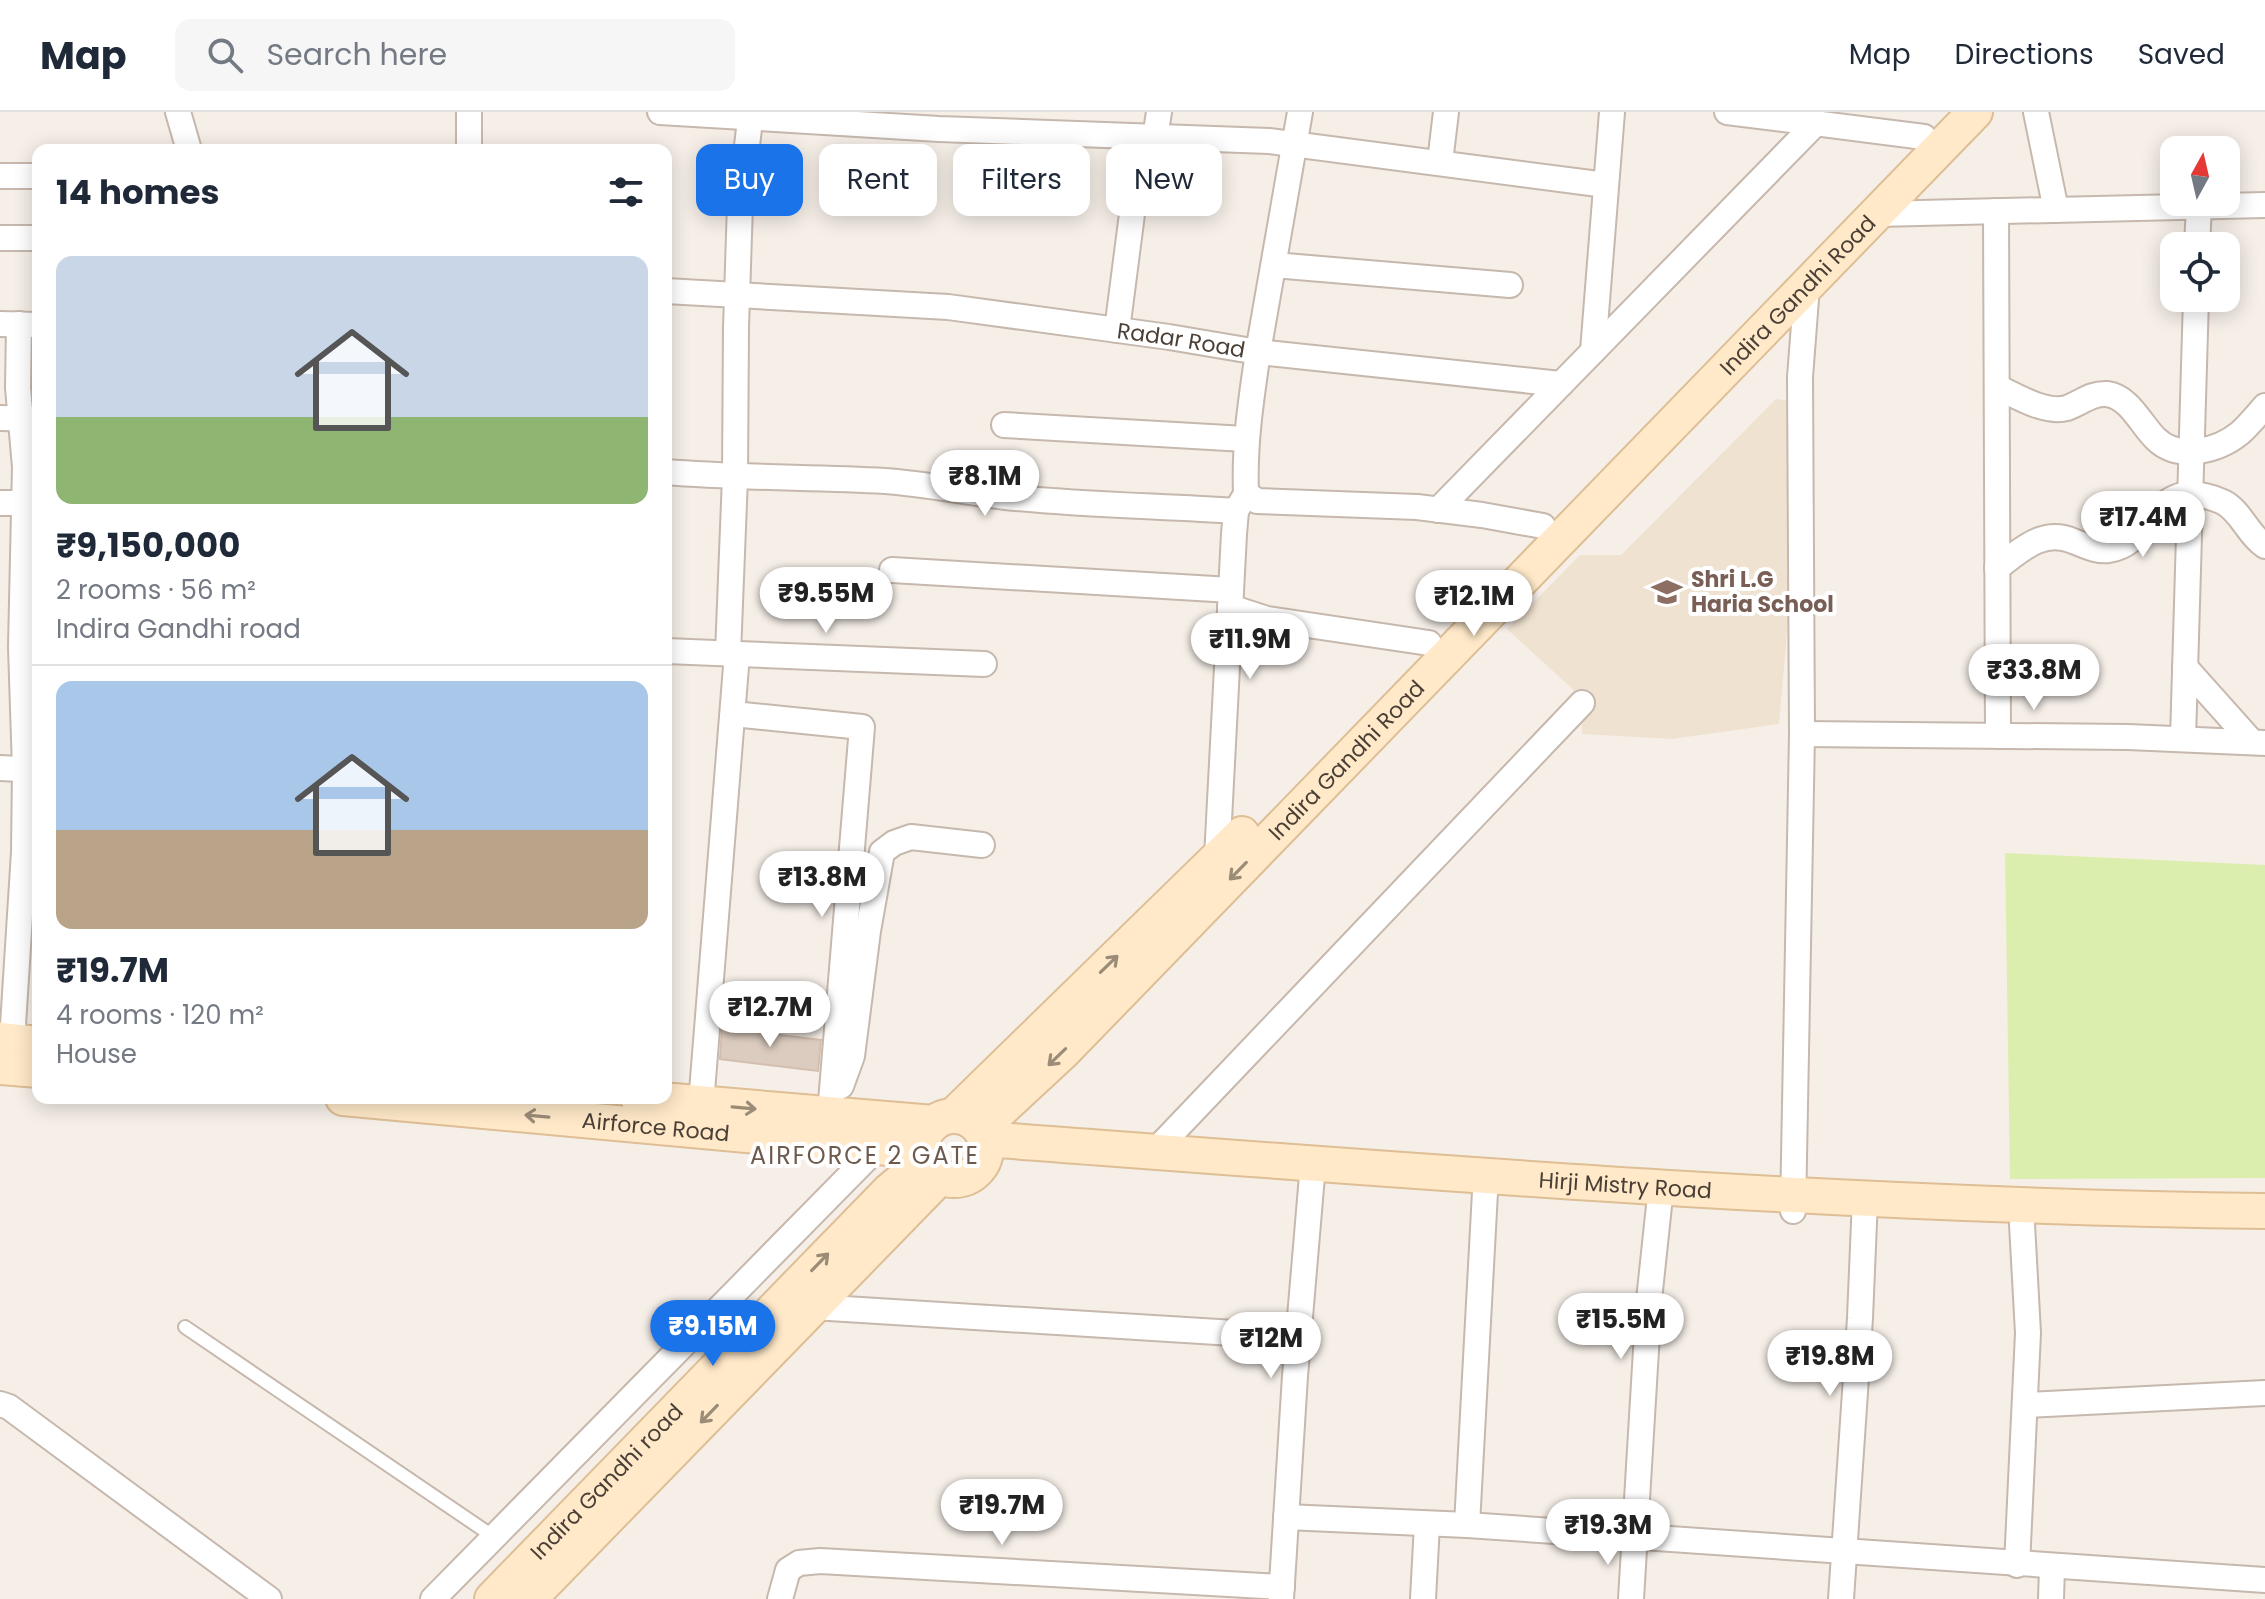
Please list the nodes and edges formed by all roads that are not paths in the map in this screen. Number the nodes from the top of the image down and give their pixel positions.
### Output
1 (178, 112) edge
2 (469, 112) edge
3 (660, 112) edge
4 (1159, 112) edge
5 (1300, 112) edge
6 (1446, 112) edge
7 (1612, 112) edge
8 (1727, 112) edge
9 (1947, 112) edge
10 (1975, 112) edge
11 (2036, 112) edge
12 (750, 114) edge
13 (878, 118) edge
14 (1014, 122) edge
15 (1816, 123) junction
16 (1924, 137) junction
17 (1149, 138) junction
18 (187, 144) edge
19 (469, 144) edge
20 (1295, 144) junction
21 (1440, 162) junction
22 (0, 176) edge
23 (32, 176) edge
24 (1606, 185) junction
25 (2240, 205) edge
26 (2265, 205) edge
27 (2160, 207) edge
28 (2056, 210) junction
29 (1996, 211) junction
30 (1862, 214) junction
31 (0, 238) edge
32 (32, 238) edge
33 (1274, 265) junction
34 (1799, 279) junction
35 (1510, 285) dead end
36 (672, 291) edge
37 (737, 294) junction
38 (2196, 312) edge
39 (19, 324) edge
40 (1117, 330) junction
41 (1593, 351) junction
42 (1258, 352) junction
43 (1561, 384) junction
44 (1997, 387) junction
45 (2265, 406) edge
46 (19, 418) edge
47 (1004, 425) dead end
48 (1245, 439) junction
49 (2191, 452) junction
50 (672, 472) edge
51 (735, 477) junction
52 (2190, 494) junction
53 (1241, 502) junction
54 (20, 503) edge
55 (1438, 510) junction
56 (1543, 526) junction
57 (2265, 546) edge
58 (1997, 568) junction
59 (892, 570) dead end
60 (20, 592) edge
61 (1230, 599) junction
62 (1429, 643) junction
63 (672, 651) edge
64 (733, 654) junction
65 (984, 664) dead end
66 (2185, 667) junction
67 (20, 679) edge
68 (1582, 703) dead end
69 (733, 714) junction
70 (1802, 734) junction
71 (1998, 736) junction
72 (2183, 739) junction
73 (2258, 742) edge
74 (0, 768) edge
75 (32, 770) edge
76 (982, 845) dead end
77 (1217, 858) junction
78 (30, 891) edge
79 (12, 1048) edge
80 (32, 1065) edge
81 (672, 1101) edge
82 (409, 1104) edge
83 (701, 1104) junction
84 (830, 1114) junction
85 (952, 1144) junction
86 (878, 1147) junction
87 (1154, 1152) junction
88 (1312, 1173) junction
89 (1485, 1192) junction
90 (1660, 1195) junction
91 (1793, 1203) junction
92 (1865, 1208) junction
93 (2265, 1211) edge
94 (2022, 1224) junction
95 (2265, 1229) edge
96 (813, 1307) junction
97 (185, 1327) dead end
98 (1298, 1337) junction
99 (2265, 1393) edge
100 (0, 1404) edge
101 (2026, 1405) junction
102 (1286, 1517) junction
103 (1427, 1524) junction
104 (1467, 1525) junction
105 (494, 1537) junction
106 (1634, 1539) junction
107 (1844, 1552) junction
108 (2017, 1565) junction
109 (2052, 1568) junction
110 (2265, 1580) edge
111 (1281, 1593) edge
112 (269, 1599) edge
113 (433, 1599) edge
114 (492, 1599) edge
115 (529, 1599) edge
116 (780, 1599) edge
117 (1423, 1599) edge
118 (1631, 1599) edge
119 (1841, 1599) edge
120 (2051, 1599) edge

1 - 18 street
2 - 19 street
3 - 12 street
4 - 17 street
5 - 20 street
6 - 21 street
7 - 24 street
8 - 15 street
9 - 16 main road, Indira Gandhi Road
10 - 30 main road, Indira Gandhi Road
11 - 28 street
12 - 13 street
12 - 37 street
13 - 14 street
14 - 17 street
15 - 16 street
15 - 41 street
16 - 30 main road, Indira Gandhi Road
17 - 20 street
17 - 40 street
20 - 21 street
20 - 33 street
21 - 24 street
22 - 23 street
24 - 41 street
25 - 26 street
27 - 28 street
28 - 29 street
29 - 30 street
29 - 44 street
30 - 34 main road, Indira Gandhi Road
31 - 32 street
33 - 35 street
33 - 42 street
34 - 56 main road, Indira Gandhi Road
34 - 70 street
34 -> 85 main road, Indira Gandhi Road
36 - 37 street, Radar Road
37 - 40 street, Radar Road
37 - 51 street
38 - 49 street
39 - 46 street
40 - 42 street, Radar Road
41 - 43 street
42 - 43 street
42 - 48 street, Radar Road
43 - 55 street
44 - 49 street
44 - 58 street
45 - 49 street
46 - 54 street
47 - 48 street
48 - 53 street, Radar Road
49 - 52 street
50 - 51 street
51 - 53 street
51 - 64 street
52 - 57 street
52 - 58 street
52 - 66 street
53 - 55 street
53 - 61 street, Radar Road
54 - 60 street
55 - 56 street
56 - 62 main road, Indira Gandhi Road
58 - 71 street
59 - 61 street
60 - 67 street
61 - 62 street
61 - 77 street, Radar Road
62 - 77 main road, Indira Gandhi Road
63 - 64 street
64 - 65 street
64 - 69 street
66 - 72 street
66 - 73 street
67 - 75 street
68 - 87 street
69 - 83 street
69 - 84 street
70 - 71 street
70 - 91 street
71 - 72 street
72 - 73 street
74 - 75 street
75 - 78 street
76 - 84 street
85 -> 77 main road, Indira Gandhi Road
78 - 79 street
79 - 80 main road
81 - 83 main road, Airforce Road
86 -> 82 main road, Airforce Road
83 -> 84 main road, Airforce Road
84 - 85 main road, Airforce Road
85 - 86 main road, Airforce Road
85 - 87 main road, Hirji Mistry Road
85 - 88 main road, Hirji Mistry Road
85 - 96 main road, Indira Gandhi road
114 -> 85 main road, Indira Gandhi road
86 - 105 street
87 - 88 main road, Hirji Mistry Road
88 - 89 main road, Hirji Mistry Road
88 - 90 main road, Hirji Mistry Road
88 - 98 street
89 - 90 main road, Hirji Mistry Road
89 - 104 street
90 - 91 main road, Hirji Mistry Road
90 - 106 street
91 - 92 main road, Hirji Mistry Road
92 - 93 main road, Hirji Mistry Road
92 - 94 main road, Hirji Mistry Road
92 - 107 street
94 - 95 main road, Hirji Mistry Road
94 - 101 street
96 - 98 street
96 -> 115 main road, Indira Gandhi road
97 - 105 lane
98 - 102 street
99 - 101 street
100 - 112 street
101 - 108 street
102 - 103 street
102 - 111 street
103 - 104 street
103 - 117 street
104 - 106 street
105 - 113 street
106 - 107 street
106 - 118 street
107 - 108 street
107 - 119 street
108 - 109 street
109 - 110 street
109 - 120 street
111 - 116 street

